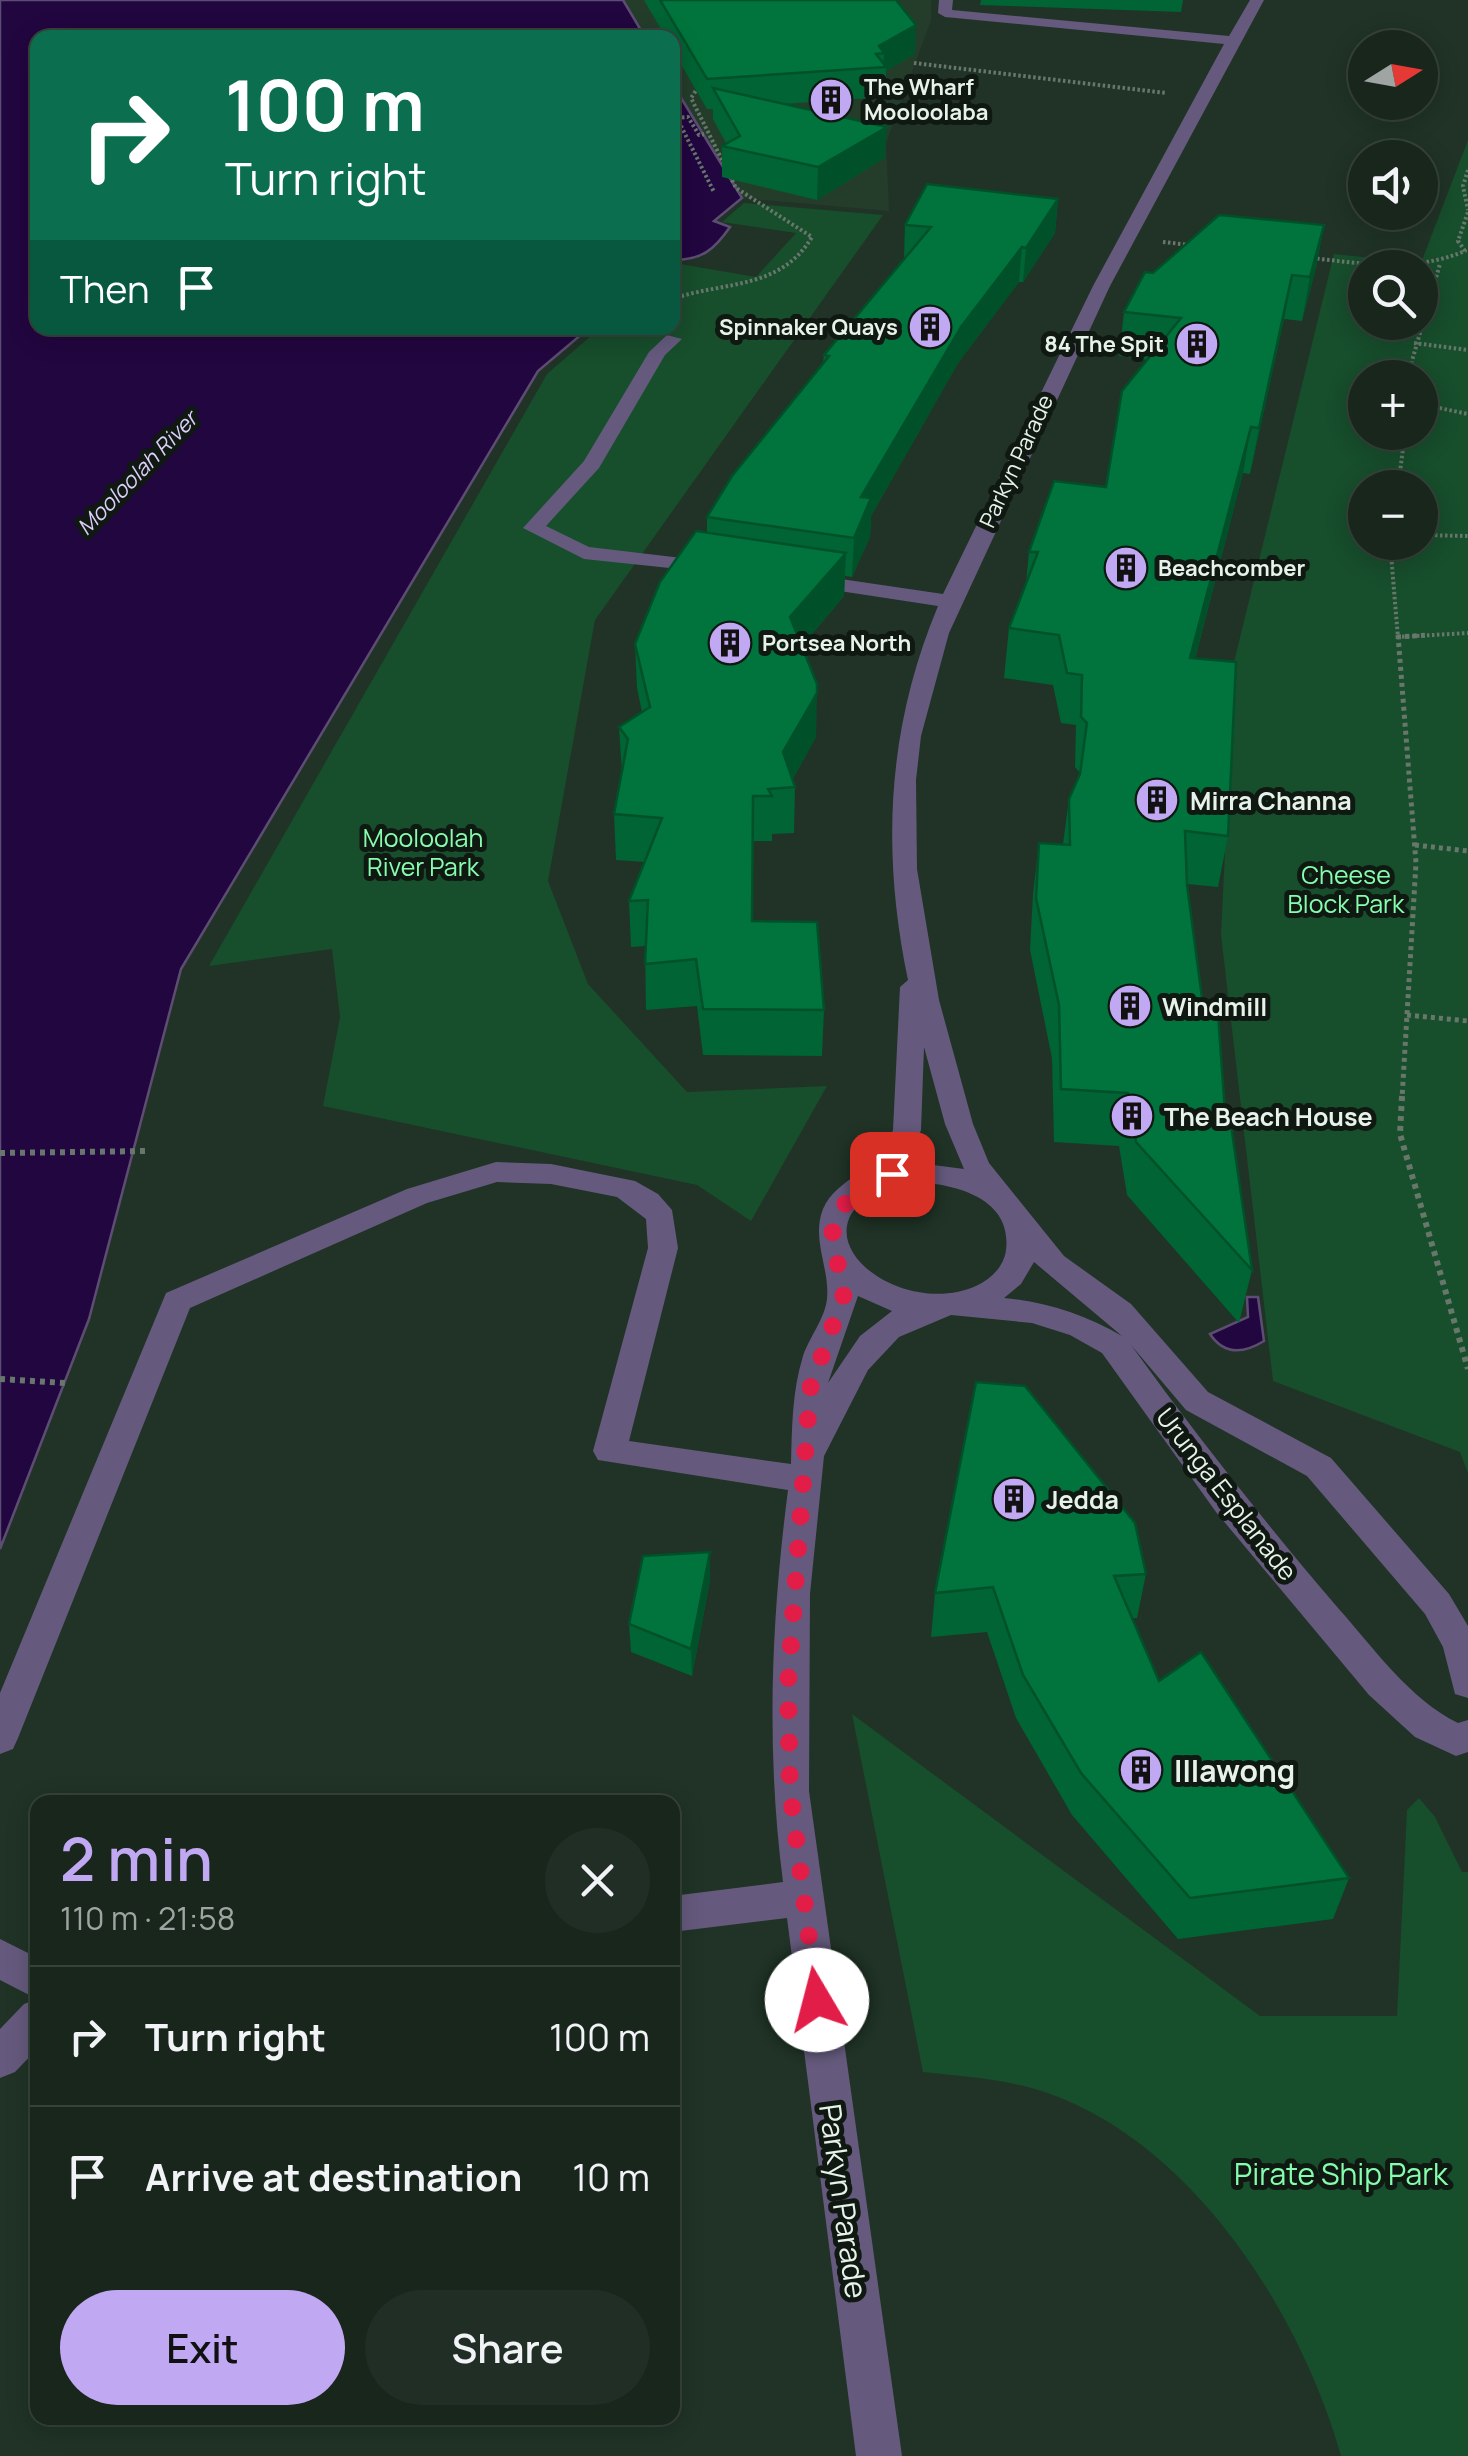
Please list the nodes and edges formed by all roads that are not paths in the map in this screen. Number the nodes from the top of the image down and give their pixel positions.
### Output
1 (1257, 0) edge
2 (946, 6) edge
3 (1233, 41) junction
4 (673, 339) dead end
5 (739, 570) edge
6 (776, 575) edge
7 (950, 601) junction
8 (914, 959) junction
9 (868, 1183) junction
10 (1007, 1209) junction
11 (838, 1258) junction
12 (946, 1306) junction
13 (806, 1473) junction
14 (1468, 1683) edge
15 (1468, 1736) edge
16 (0, 1738) edge
17 (803, 1898) junction
18 (680, 1913) edge
19 (0, 1958) edge
20 (30, 1975) edge
21 (30, 2026) edge
22 (0, 2058) edge
23 (879, 2456) edge

1 - 3 street, Parkyn Parade
2 - 3 street
3 - 7 street, Parkyn Parade
4 - 5 street
6 - 7 street
7 - 8 street, Parkyn Parade
8 - 9 street, Parkyn Parade
8 - 10 street, Parkyn Parade
9 - 10 street
9 - 11 street
10 - 12 street
10 - 14 street, Urunga Esplanade
11 - 12 street
11 - 13 street, Parkyn Parade
12 - 13 street, Parkyn Parade
12 - 15 street, Urunga Esplanade
13 - 16 street
13 - 17 street, Parkyn Parade
17 - 18 street
17 - 23 street, Parkyn Parade
19 - 20 street
21 - 22 street

